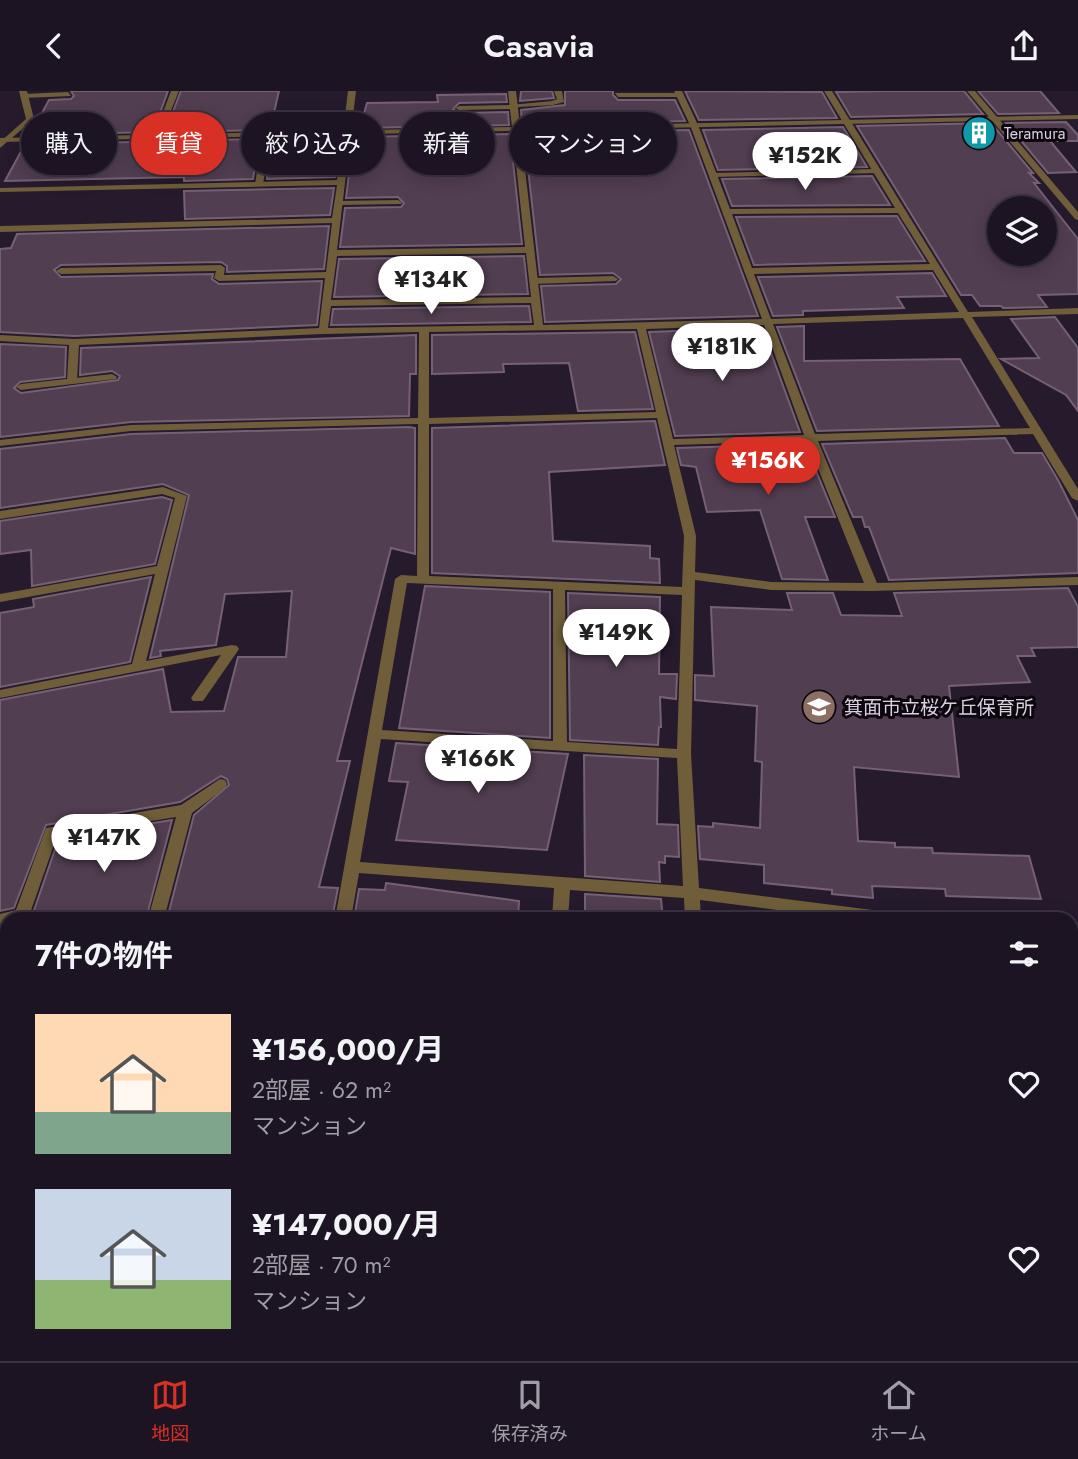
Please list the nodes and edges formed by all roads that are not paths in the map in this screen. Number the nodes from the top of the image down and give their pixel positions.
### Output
1 (174, 91) edge
2 (352, 91) edge
3 (512, 91) edge
4 (558, 91) edge
5 (828, 91) edge
6 (971, 91) edge
7 (24, 93) edge
8 (679, 93) edge
9 (68, 95) dead end
10 (618, 95) dead end
11 (515, 106) junction
12 (459, 108) dead end
13 (166, 112) edge
14 (350, 112) edge
15 (516, 112) edge
16 (1078, 117) edge
17 (994, 119) junction
18 (846, 122) junction
19 (677, 125) edge
20 (694, 125) junction
21 (509, 129) edge
22 (385, 132) edge
23 (131, 138) edge
24 (2, 142) edge
25 (876, 171) junction
26 (260, 175) edge
27 (342, 175) edge
28 (523, 175) edge
29 (713, 175) junction
30 (341, 182) junction
31 (259, 184) junction
32 (0, 190) edge
33 (398, 202) dead end
34 (339, 203) junction
35 (900, 210) junction
36 (726, 212) junction
37 (1078, 217) edge
38 (336, 220) junction
39 (0, 229) edge
40 (530, 250) junction
41 (332, 253) junction
42 (935, 267) junction
43 (61, 271) dead end
44 (748, 271) junction
45 (330, 275) junction
46 (613, 279) dead end
47 (534, 281) junction
48 (536, 300) junction
49 (326, 303) junction
50 (1078, 311) edge
51 (964, 315) junction
52 (767, 321) junction
53 (641, 326) junction
54 (538, 328) junction
55 (424, 329) junction
56 (323, 331) junction
57 (0, 338) edge
58 (74, 342) junction
59 (112, 377) dead end
60 (72, 381) junction
61 (21, 387) dead end
62 (663, 415) junction
63 (425, 420) junction
64 (1036, 431) junction
65 (811, 438) junction
66 (669, 442) junction
67 (0, 443) edge
68 (1078, 498) edge
69 (0, 515) edge
70 (163, 569) junction
71 (689, 575) junction
72 (423, 580) junction
73 (1078, 582) edge
74 (559, 586) junction
75 (872, 587) junction
76 (688, 591) junction
77 (0, 598) edge
78 (138, 668) junction
79 (0, 694) edge
80 (198, 698) dead end
81 (374, 734) junction
82 (560, 746) junction
83 (684, 754) junction
84 (220, 784) dead end
85 (185, 810) junction
86 (352, 867) junction
87 (562, 883) junction
88 (691, 893) junction
89 (23, 912) edge
90 (158, 912) edge
91 (344, 912) edge
92 (560, 912) edge
93 (692, 912) edge
94 (840, 912) edge

1 - 13 street
2 - 14 street
3 - 11 street
4 - 11 street
5 - 18 street
6 - 17 street
7 - 9 street
7 - 24 street
8 - 10 street
8 - 20 street
11 - 12 street
11 - 15 street
16 - 17 street
17 - 18 street
17 - 37 street
18 - 20 street
18 - 25 street
19 - 20 street
20 - 29 street
21 - 22 street
23 - 24 street
25 - 29 street
25 - 35 street
26 - 31 street
27 - 30 street
28 - 40 street
29 - 36 street
30 - 31 street
30 - 34 street
31 - 32 street
33 - 34 street
34 - 38 street
35 - 36 street
35 - 42 street
36 - 44 street
38 - 39 street
38 - 41 street
40 - 41 street
40 - 47 street
41 - 45 street
42 - 44 street
42 - 51 street
43 - 45 street
44 - 52 street
45 - 49 street
46 - 47 street
47 - 48 street
48 - 49 street
48 - 54 street
49 - 56 street
50 - 51 street
51 - 52 street
51 - 64 street
52 - 53 street
52 - 65 street
53 - 54 street
53 - 62 street
54 - 55 street
55 - 56 street
55 - 63 street
56 - 58 street
57 - 58 street
58 - 60 street
59 - 60 street
60 - 61 street
62 - 63 street
62 - 66 street
63 - 67 street
63 - 72 street
64 - 65 street
64 - 68 street
65 - 66 street
65 - 75 street
66 - 71 street
69 - 70 street
70 - 77 street
70 - 78 street
71 - 75 street
71 - 76 street
72 - 74 street
72 - 81 street
73 - 75 street
74 - 76 street
74 - 82 street
76 - 83 street
78 - 79 street
78 - 80 street
81 - 82 street
81 - 86 street
82 - 83 street
83 - 88 street
84 - 85 street
85 - 89 street
85 - 90 street
86 - 87 street
86 - 91 street
87 - 88 street
87 - 92 street
88 - 93 street
88 - 94 street

